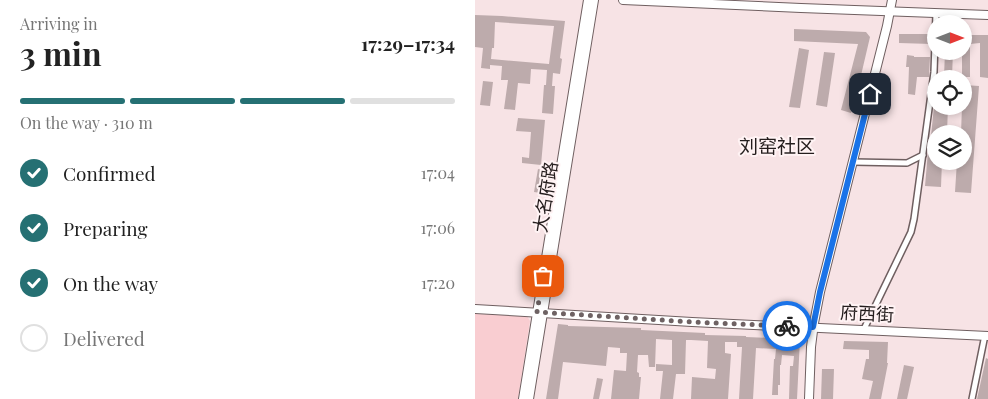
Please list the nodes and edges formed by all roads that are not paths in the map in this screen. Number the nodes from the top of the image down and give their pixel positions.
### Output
1 (588, 0) edge
2 (594, 0) edge
3 (623, 0) edge
4 (892, 0) edge
5 (890, 11) junction
6 (936, 13) junction
7 (988, 14) edge
8 (923, 155) junction
9 (853, 162) junction
10 (475, 308) edge
11 (540, 312) junction
12 (813, 327) junction
13 (864, 329) junction
14 (986, 335) edge
15 (523, 399) edge
16 (529, 399) edge
17 (809, 399) edge
18 (972, 399) edge

1 - 11 street, 大名府路
2 - 11 street, 大名府路
3 - 5 street
4 - 5 street
5 - 6 street
5 - 9 street
6 - 7 street
6 - 8 street
8 - 9 street
8 - 13 street
9 - 12 street
10 - 11 street, 府西街
11 - 12 street, 府西街
11 - 15 street, 大名府路
11 - 16 street, 大名府路
12 - 13 street, 府西街
12 - 17 street
13 - 14 street, 府西街
14 - 18 street

